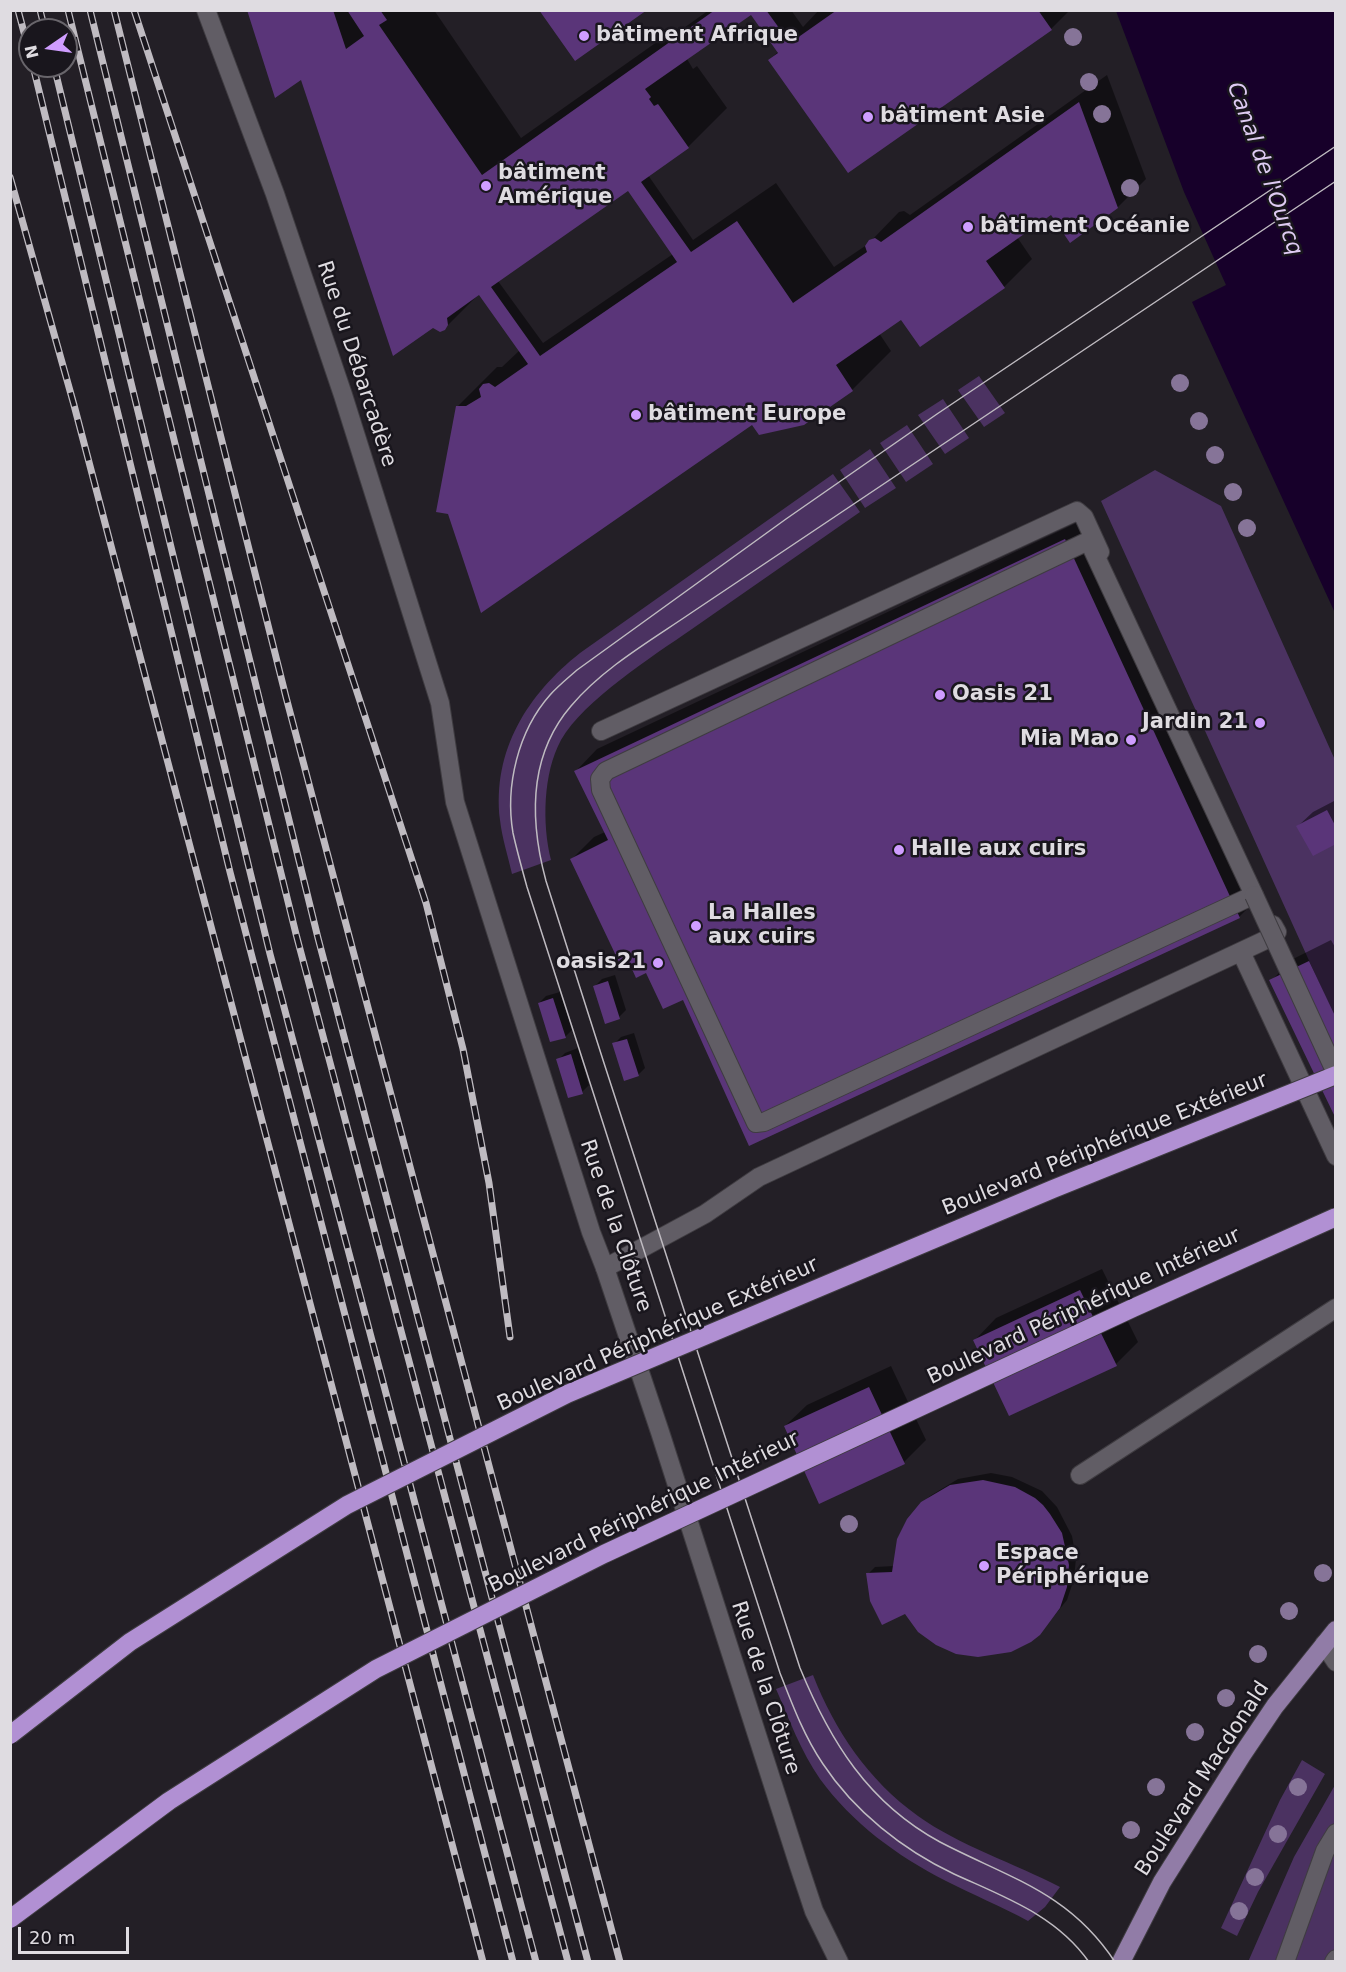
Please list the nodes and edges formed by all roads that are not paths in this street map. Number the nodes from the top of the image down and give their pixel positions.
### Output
1 (206, 10) edge
2 (601, 730) dead end
3 (444, 738) joint
4 (1254, 895) junction
5 (1241, 952) junction
6 (1335, 1074) edge
7 (1335, 1156) edge
8 (1335, 1217) edge
9 (605, 1268) junction
10 (1335, 1308) edge
11 (1080, 1475) dead end
12 (1335, 1630) edge
13 (1323, 1644) junction
14 (1335, 1662) edge
15 (10, 1735) edge
16 (1335, 1833) edge
17 (10, 1919) edge
18 (839, 1962) edge
19 (1121, 1962) edge
20 (1285, 1962) edge

1 - 3 street, Rue du Débarcadère
2 - 5 street
3 - 9 street, Rue de la Clôture
4 - 4 street
4 - 6 street, bridge
5 - 7 street
5 - 9 street
6 - 15 highway, Boulevard Périphérique Extérieur, bridge
8 - 17 highway, Boulevard Périphérique Intérieur, bridge
9 - 18 street, Rue de la Clôture
10 - 11 street
12 - 13 main road, Boulevard Macdonald
13 - 14 street
13 - 19 main road, Boulevard Macdonald
16 - 20 street

